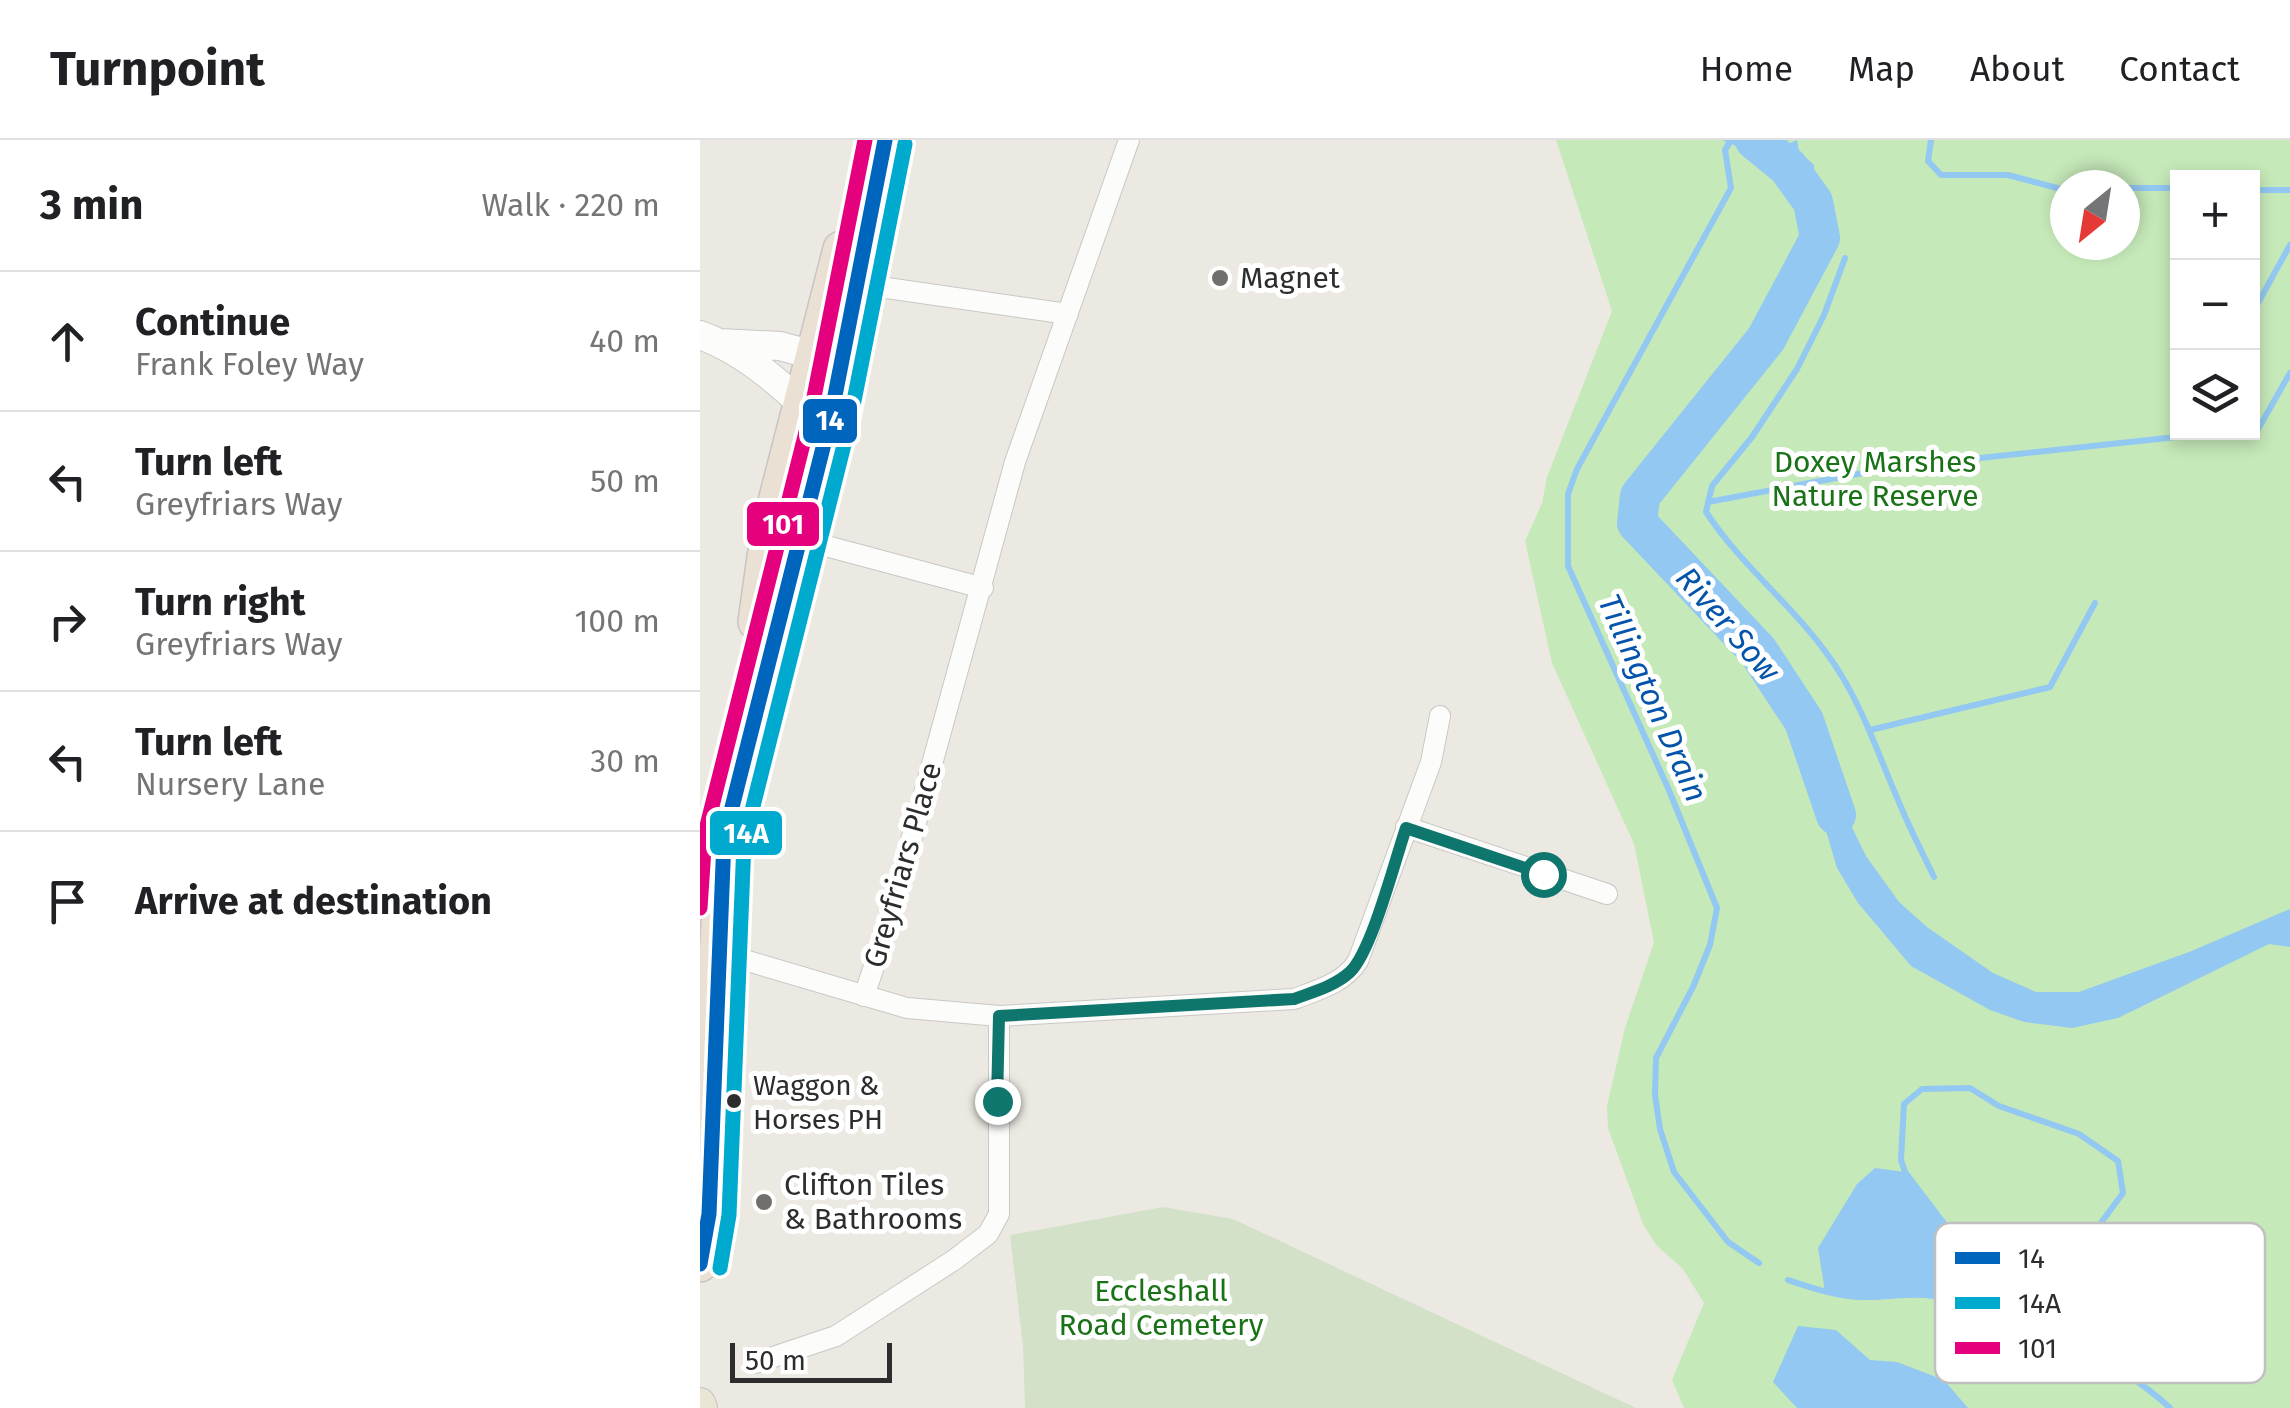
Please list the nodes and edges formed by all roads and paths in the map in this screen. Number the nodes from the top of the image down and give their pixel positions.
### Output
1 (860, 140) edge
2 (885, 140) edge
3 (1129, 140) edge
4 (859, 284) junction
5 (1068, 314) junction
6 (710, 339) edge
7 (829, 360) junction
8 (798, 416) junction
9 (800, 540) junction
10 (983, 588) junction
11 (1440, 716) dead end
12 (1406, 828) junction
13 (700, 872) edge
14 (1608, 894) dead end
15 (708, 969) edge
16 (864, 996) junction
17 (999, 1016) junction
18 (700, 1264) edge
19 (756, 1363) dead end

1 - 7 highway
2 - 4 highway
3 - 5 street, Greyfriars Place
4 - 5 street
4 - 7 highway
5 - 10 street, Greyfriars Place
6 - 7 street
6 - 8 street
7 - 8 highway
7 - 9 highway
8 - 13 highway
9 - 10 street
9 - 15 highway
10 - 16 street, Greyfriars Place
11 - 12 street
12 - 14 street
12 - 17 street
15 - 16 street, Greyfriars Place
15 - 18 highway
16 - 17 street
17 - 19 street

